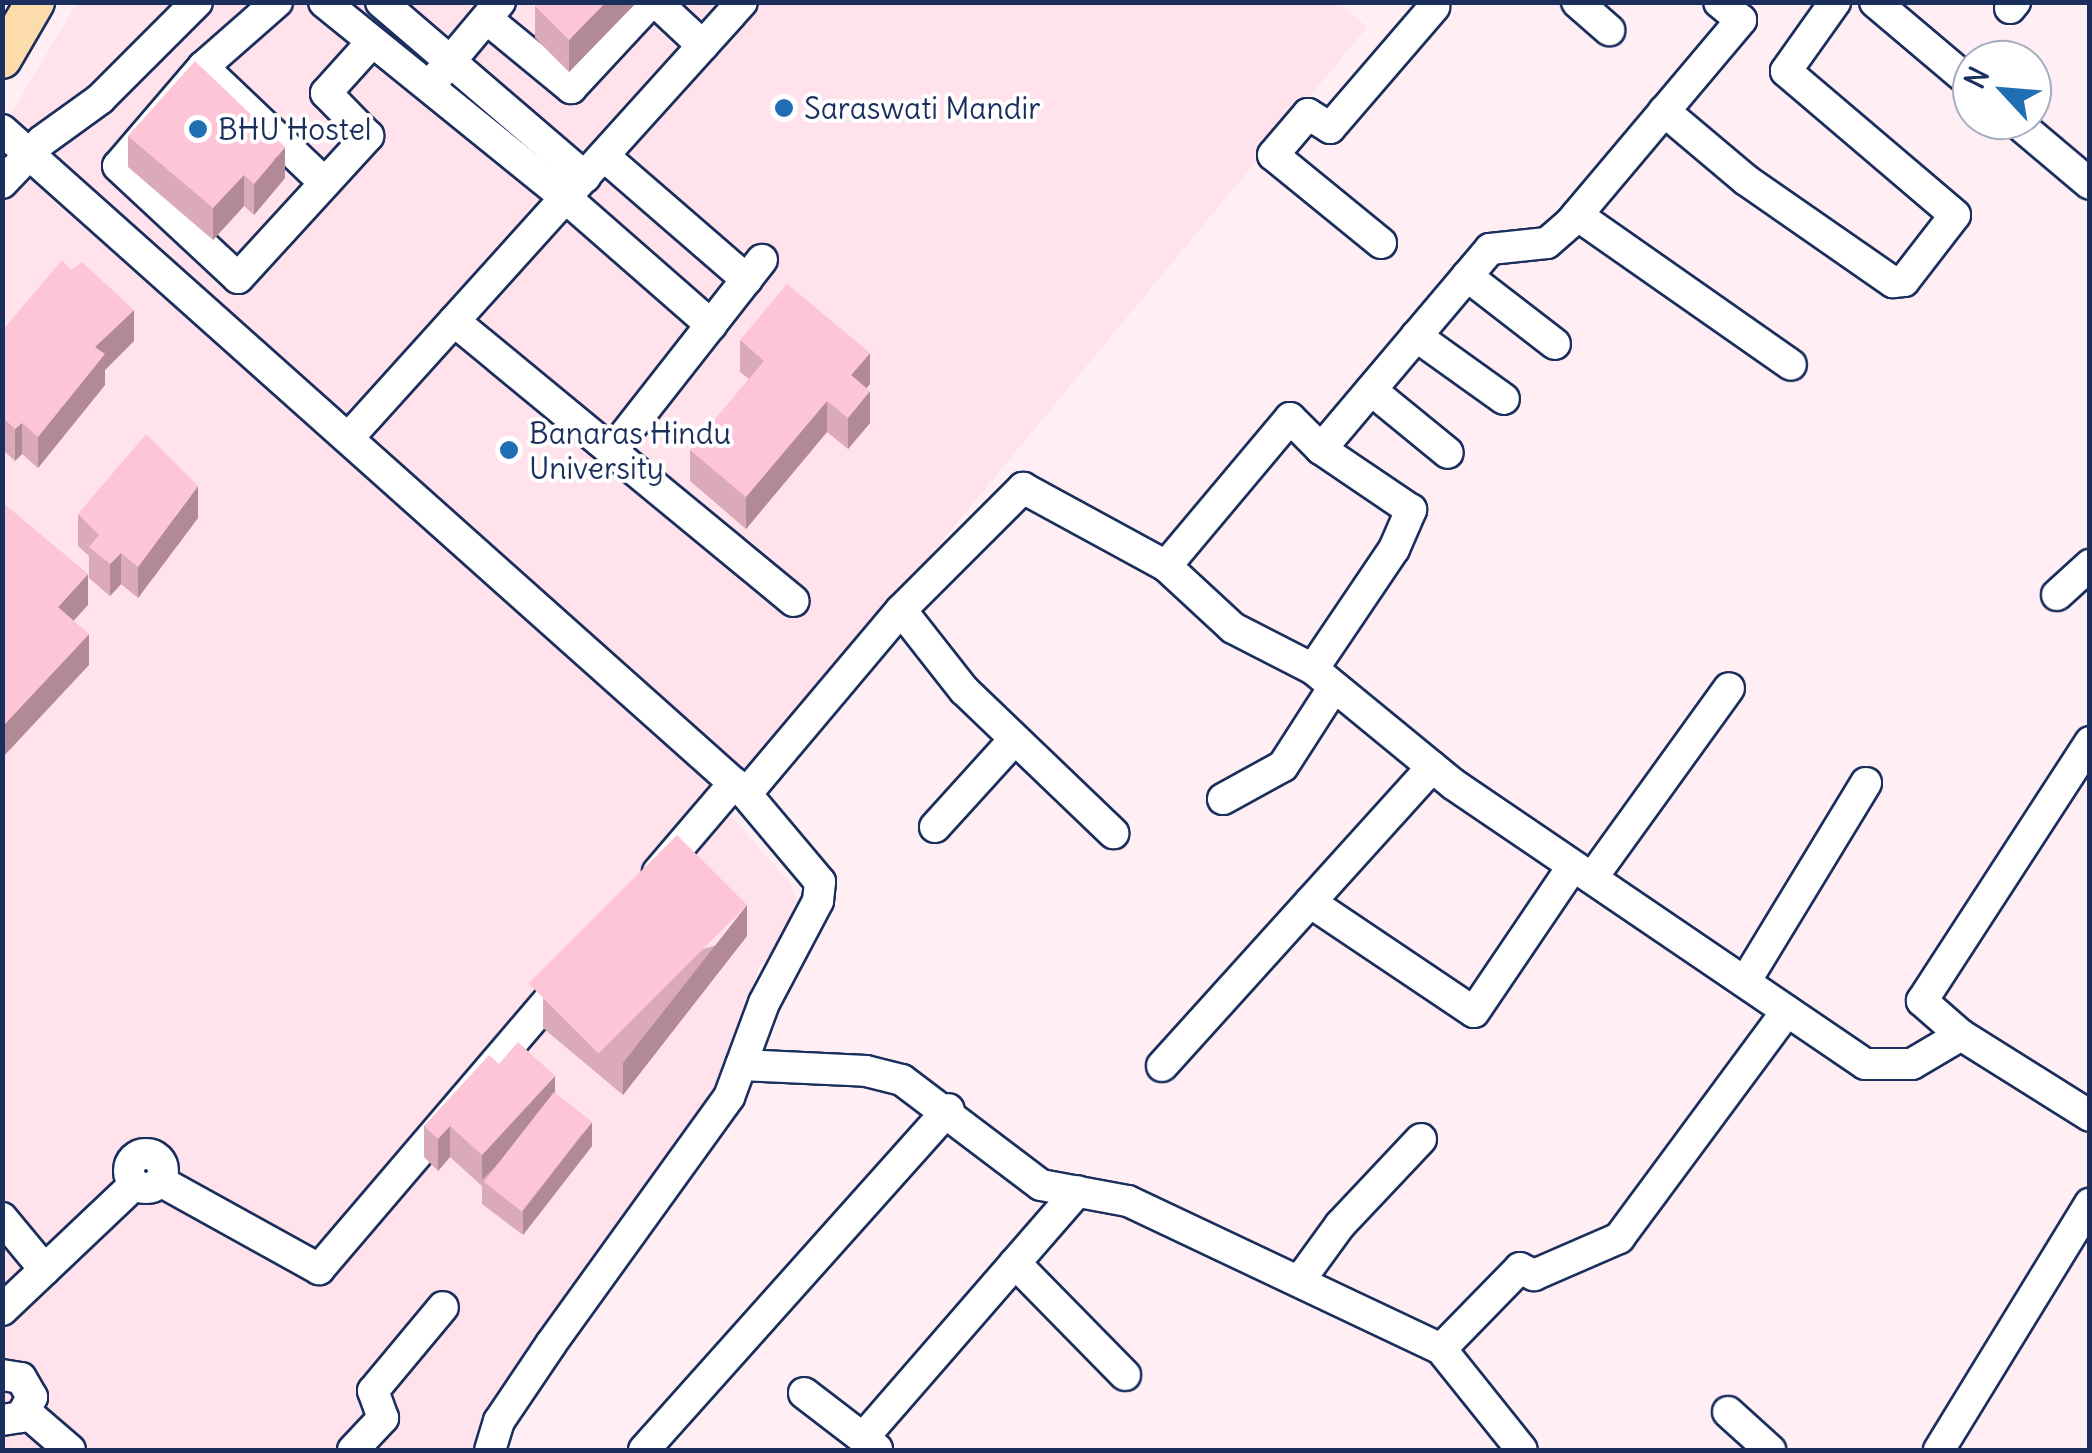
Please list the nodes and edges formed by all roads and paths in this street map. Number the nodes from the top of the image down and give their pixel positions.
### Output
1 (8, 2) edge
2 (35, 2) edge
3 (197, 2) edge
4 (277, 2) edge
5 (324, 2) edge
6 (380, 2) edge
7 (653, 2) edge
8 (742, 2) edge
9 (1577, 2) edge
10 (1720, 2) edge
11 (1835, 2) edge
12 (1875, 2) edge
13 (1440, 4) edge
14 (493, 11) edge
15 (2, 14) edge
16 (1609, 30) dead end
17 (372, 42) junction
18 (703, 46) junction
19 (2, 60) edge
20 (452, 63) junction
21 (203, 67) junction
22 (1952, 67) edge
23 (428, 86) junction
24 (1664, 112) junction
25 (2, 130) edge
26 (2038, 140) edge
27 (28, 154) junction
28 (585, 177) junction
29 (2, 183) edge
30 (325, 183) junction
31 (2090, 184) edge
32 (1577, 215) junction
33 (1381, 243) dead end
34 (1467, 276) junction
35 (454, 322) junction
36 (710, 326) junction
37 (1416, 336) junction
38 (1555, 344) dead end
39 (1791, 364) dead end
40 (1371, 390) junction
41 (1504, 399) dead end
42 (351, 435) junction
43 (1321, 449) junction
44 (612, 451) junction
45 (1448, 453) dead end
46 (2090, 564) edge
47 (1166, 566) junction
48 (2057, 595) dead end
49 (794, 601) dead end
50 (901, 610) junction
51 (1323, 678) junction
52 (1728, 688) dead end
53 (1014, 740) junction
54 (2090, 742) edge
55 (1432, 767) junction
56 (1866, 783) dead end
57 (741, 789) junction
58 (1224, 799) dead end
59 (936, 827) dead end
60 (1113, 834) dead end
61 (1583, 872) junction
62 (644, 890) edge
63 (1310, 902) junction
64 (592, 950) edge
65 (1744, 982) junction
66 (1788, 1012) junction
67 (1961, 1035) junction
68 (741, 1065) junction
69 (1162, 1066) dead end
70 (948, 1109) junction
71 (2090, 1116) edge
72 (1421, 1139) dead end
73 (1078, 1192) junction
74 (2090, 1204) edge
75 (2, 1218) edge
76 (1015, 1264) junction
77 (45, 1270) junction
78 (1300, 1280) junction
79 (443, 1307) dead end
80 (2, 1310) edge
81 (1441, 1349) junction
82 (4, 1372) edge
83 (1124, 1375) dead end
84 (804, 1393) dead end
85 (1728, 1412) dead end
86 (11, 1420) edge
87 (871, 1444) edge
88 (70, 1450) edge
89 (353, 1450) edge
90 (490, 1450) edge
91 (644, 1450) edge
92 (1522, 1450) edge
93 (1770, 1450) edge
94 (1939, 1450) edge

1 - 15 main road
2 - 19 main road
3 - 27 street
4 - 21 street
5 - 17 street
6 - 20 street
7 - 14 street
7 - 18 street
8 - 18 street
9 - 16 street
10 - 24 street
11 - 24 street
12 - 22 street
13 - 33 street
14 - 20 street
17 - 23 street
17 - 30 street
18 - 28 street
20 - 23 street
20 - 28 street
21 - 30 street
21 - 30 street
23 - 28 street
24 - 32 street
25 - 27 street
26 - 31 street
27 - 29 street
27 - 42 street
28 - 35 street
28 - 36 street
28 - 36 street
32 - 34 street
32 - 39 street
34 - 37 street
34 - 38 street
35 - 42 street
35 - 44 street
36 - 44 street
37 - 40 street
37 - 41 street
40 - 43 street
40 - 45 street
42 - 57 street
43 - 47 street
43 - 51 street
44 - 49 street
46 - 48 street
47 - 50 street
47 - 51 street
50 - 53 street
50 - 57 street
51 - 55 street
51 - 58 street
52 - 61 street
53 - 59 street
53 - 60 street
54 - 67 street
55 - 61 street
55 - 63 street
56 - 65 street
57 - 62 street
57 - 68 street
61 - 63 street
61 - 65 street
63 - 69 street
64 - 77 street
65 - 66 street
66 - 67 street
66 - 81 street
67 - 71 street
68 - 70 street
68 - 90 street
70 - 73 street
70 - 91 street
72 - 78 street
73 - 76 street
73 - 78 street
74 - 94 street
75 - 77 street
76 - 83 street
76 - 87 street
77 - 80 street
78 - 81 street
79 - 89 street
81 - 92 street
82 - 86 street
84 - 87 street
85 - 93 street
86 - 88 street

